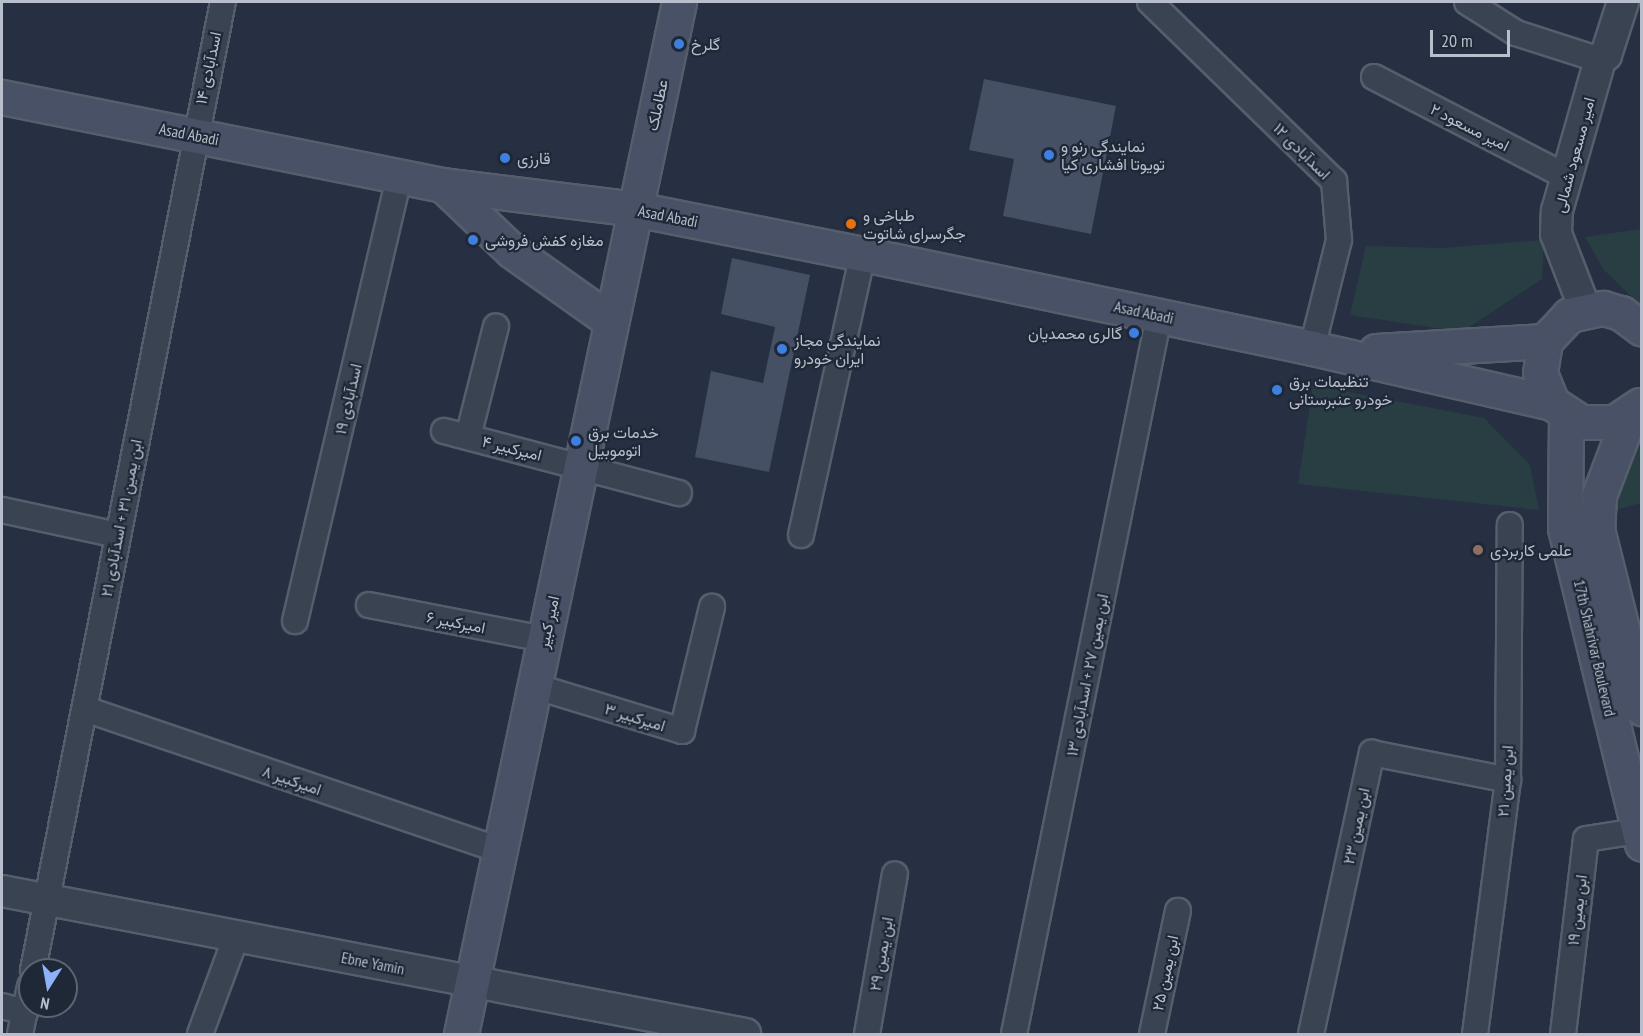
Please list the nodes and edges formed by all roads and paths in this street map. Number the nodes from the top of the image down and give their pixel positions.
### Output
1 (223, 2) edge
2 (678, 2) edge
3 (1150, 2) edge
4 (1467, 2) edge
5 (1623, 2) edge
6 (1600, 60) junction
7 (1374, 77) dead end
8 (2, 97) edge
9 (194, 135) junction
10 (399, 176) junction
11 (1567, 177) junction
12 (444, 185) junction
13 (635, 209) junction
14 (863, 254) junction
15 (1585, 309) junction
16 (1159, 316) junction
17 (611, 321) junction
18 (496, 326) dead end
19 (1641, 329) edge
20 (1545, 341) junction
21 (1322, 350) junction
22 (1559, 409) junction
23 (1636, 409) edge
24 (444, 431) dead end
25 (468, 438) junction
26 (581, 465) junction
27 (678, 493) dead end
28 (2, 510) edge
29 (1510, 525) dead end
30 (118, 535) junction
31 (801, 535) dead end
32 (369, 605) dead end
33 (712, 607) dead end
34 (295, 621) dead end
35 (544, 639) junction
36 (534, 686) junction
37 (1641, 708) edge
38 (85, 709) junction
39 (1508, 780) junction
40 (1640, 837) edge
41 (499, 850) junction
42 (895, 874) dead end
43 (2, 891) edge
44 (48, 900) junction
45 (1178, 911) dead end
46 (237, 936) junction
47 (36, 958) edge
48 (472, 982) junction
49 (200, 1035) edge
50 (461, 1035) edge
51 (745, 1035) edge
52 (867, 1035) edge
53 (1014, 1035) edge
54 (1152, 1035) edge
55 (1311, 1035) edge
56 (1475, 1035) edge
57 (1563, 1035) edge

1 - 9 street, اسدآبادی ۱۴
2 - 13 main road, عطاملک
3 - 21 street, اسدآبادی ۱۲
4 - 6 street
5 - 6 street, امیر مسعود شمالی
6 - 11 street, امیر مسعود شمالی
7 - 11 street, امیر مسعود ۲
8 - 9 main road, Asad Abadi
9 - 10 main road, Asad Abadi
9 - 30 street, ابن یمین ۳۱ + اسدآبادی ۲۱
10 - 12 main road, Asad Abadi
10 - 34 street, اسدآبادی ۱۹
11 - 15 street, امیر مسعود شمالی
12 - 13 main road, Asad Abadi
12 - 17 main road
13 - 14 main road, Asad Abadi
13 - 17 main road, امیر کبیر
14 - 16 main road, Asad Abadi
14 - 31 street
15 - 19 main road
15 - 20 main road
16 - 21 main road, Asad Abadi
16 - 53 street, ابن یمین ۲۷ + اسدآبادی ۱۳
17 - 26 main road, امیر کبیر
18 - 25 street
20 - 21 main road, Asad Abadi
20 - 22 main road
21 - 22 main road, Asad Abadi
22 - 23 main road, Asad Abadi
22 - 40 main road, 17th Shahrivar Boulevard
23 - 37 main road, 17th Shahrivar Boulevard
24 - 25 street, امیرکبیر ۴
25 - 26 street, امیرکبیر ۴
26 - 27 street, امیرکبیر ۴
26 - 35 main road, امیر کبیر
28 - 30 street
29 - 39 street, ابن یمین ۲۱
30 - 38 street, ابن یمین ۳۱ + اسدآبادی ۲۱
32 - 35 street, امیرکبیر ۶
33 - 36 street, امیرکبیر ۳
35 - 36 main road, امیر کبیر
36 - 41 main road, امیر کبیر
38 - 41 street, امیرکبیر ۸
38 - 44 street, ابن یمین ۳۱ + اسدآبادی ۲۱
39 - 55 street, ابن یمین ۲۳
39 - 56 street, ابن یمین ۲۱
40 - 57 street, ابن یمین ۱۹
41 - 48 main road, امیر کبیر
42 - 52 street, ابن یمین ۲۹
43 - 44 street, Ebne Yamin
44 - 46 street, Ebne Yamin
44 - 47 street, ابن یمین ۳۱ + اسدآبادی ۲۱
45 - 54 street, ابن یمین ۲۵
46 - 48 street, Ebne Yamin
46 - 49 street
48 - 50 main road, امیر کبیر
48 - 51 street, Ebne Yamin

